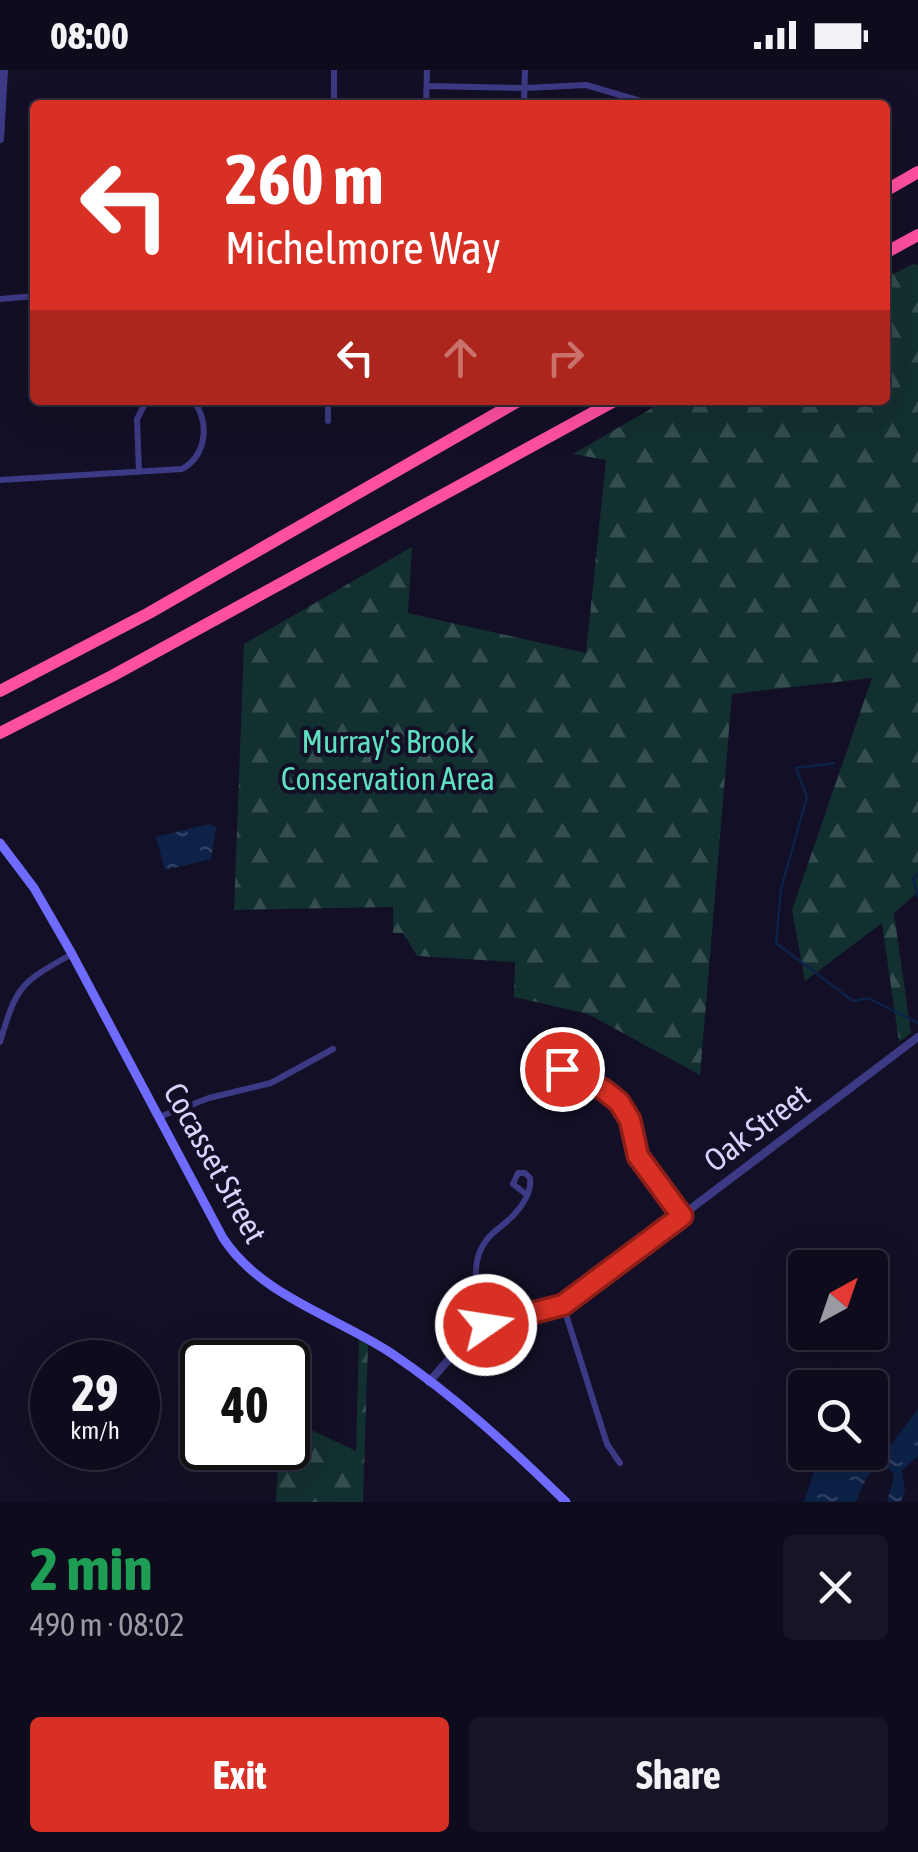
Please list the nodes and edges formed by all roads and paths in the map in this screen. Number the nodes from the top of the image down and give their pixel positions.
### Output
1 (4, 70) edge
2 (334, 70) edge
3 (427, 70) edge
4 (525, 70) edge
5 (426, 86) junction
6 (525, 88) junction
7 (334, 100) edge
8 (426, 100) edge
9 (524, 100) edge
10 (637, 100) edge
11 (0, 140) edge
12 (918, 172) edge
13 (890, 188) edge
14 (918, 235) edge
15 (890, 250) edge
16 (30, 297) edge
17 (0, 300) edge
18 (144, 405) edge
19 (195, 405) edge
20 (328, 405) edge
21 (511, 405) edge
22 (607, 405) edge
23 (328, 421) dead end
24 (140, 472) junction
25 (0, 480) edge
26 (0, 691) edge
27 (0, 732) edge
28 (0, 843) edge
29 (72, 954) junction
30 (918, 1038) edge
31 (0, 1042) edge
32 (334, 1049) dead end
33 (556, 1070) dead end
34 (159, 1117) junction
35 (527, 1195) dead end
36 (682, 1216) junction
37 (563, 1305) junction
38 (486, 1325) junction
39 (429, 1382) junction
40 (620, 1463) dead end
41 (566, 1502) edge

1 - 11 street
2 - 7 street
3 - 5 street
4 - 6 street
5 - 6 street
5 - 8 street
6 - 9 street
6 - 10 street
12 - 13 highway
14 - 15 highway
16 - 17 street
18 - 24 street
19 - 24 street
20 - 23 street
21 - 26 highway
22 - 27 highway
24 - 25 street
28 - 29 main road, Cocasset Street
29 - 31 street
29 - 34 main road, Cocasset Street
30 - 36 street, Oak Street
32 - 34 street
33 - 36 street
34 - 39 main road, Cocasset Street
35 - 38 street
36 - 37 street, Oak Street
37 - 38 street, Oak Street
37 - 40 street
38 - 39 street, Oak Street
39 - 41 main road, Cocasset Street

